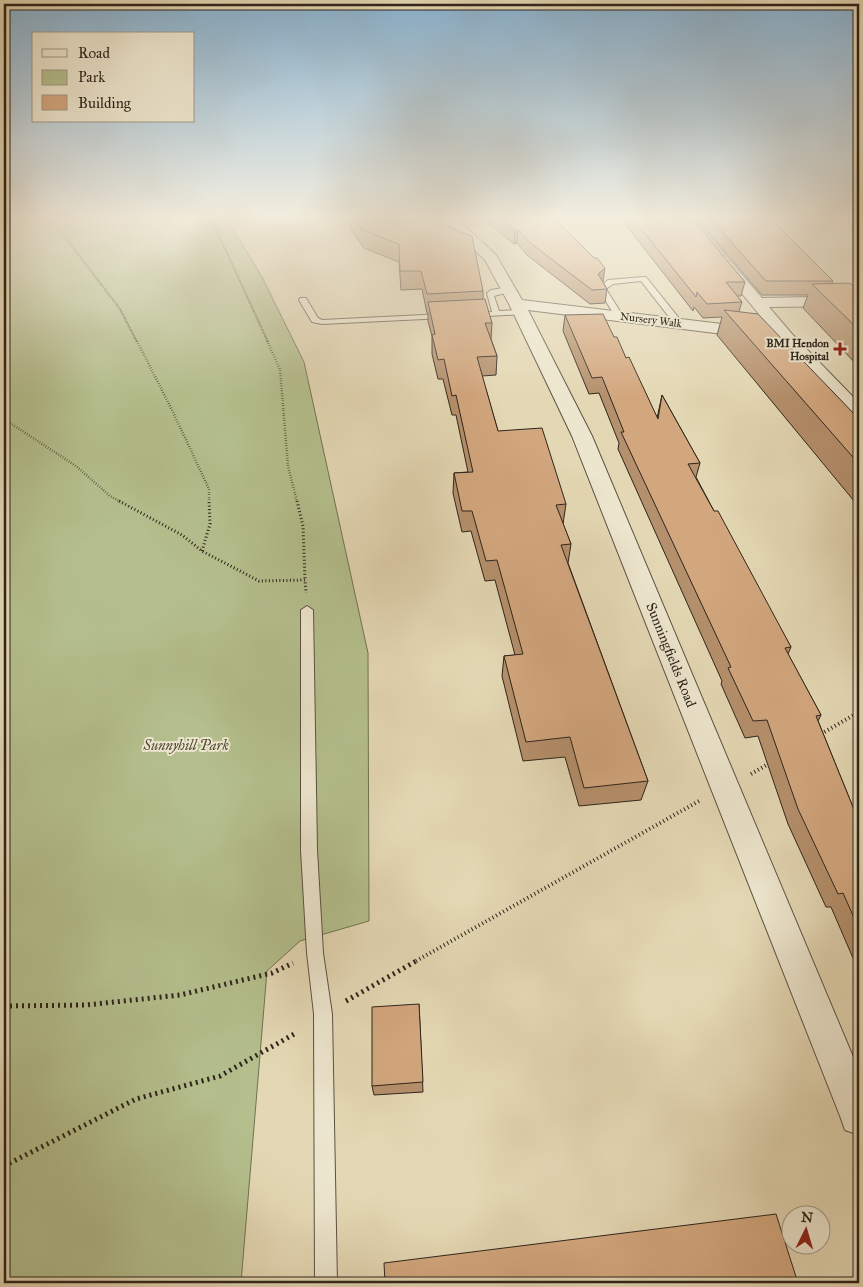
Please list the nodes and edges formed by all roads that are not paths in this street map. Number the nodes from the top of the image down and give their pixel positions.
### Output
1 (499, 276) edge
2 (735, 276) edge
3 (303, 300) dead end
4 (859, 301) edge
5 (758, 303) junction
6 (511, 304) junction
7 (468, 315) edge
8 (450, 316) edge
9 (619, 316) junction
10 (680, 324) junction
11 (786, 337) junction
12 (859, 413) edge
13 (308, 610) road end
14 (859, 1116) edge
15 (326, 1283) edge

1 - 6 street, Sunningfields Road
2 - 5 street
3 - 8 lane
4 - 5 street
5 - 11 street
6 - 7 lane
6 - 9 street, Nursery Walk
6 - 14 street, Sunningfields Road
9 - 10 street, Nursery Walk
9 - 10 lane
10 - 11 street, Nursery Walk
11 - 12 street
13 - 15 lane

